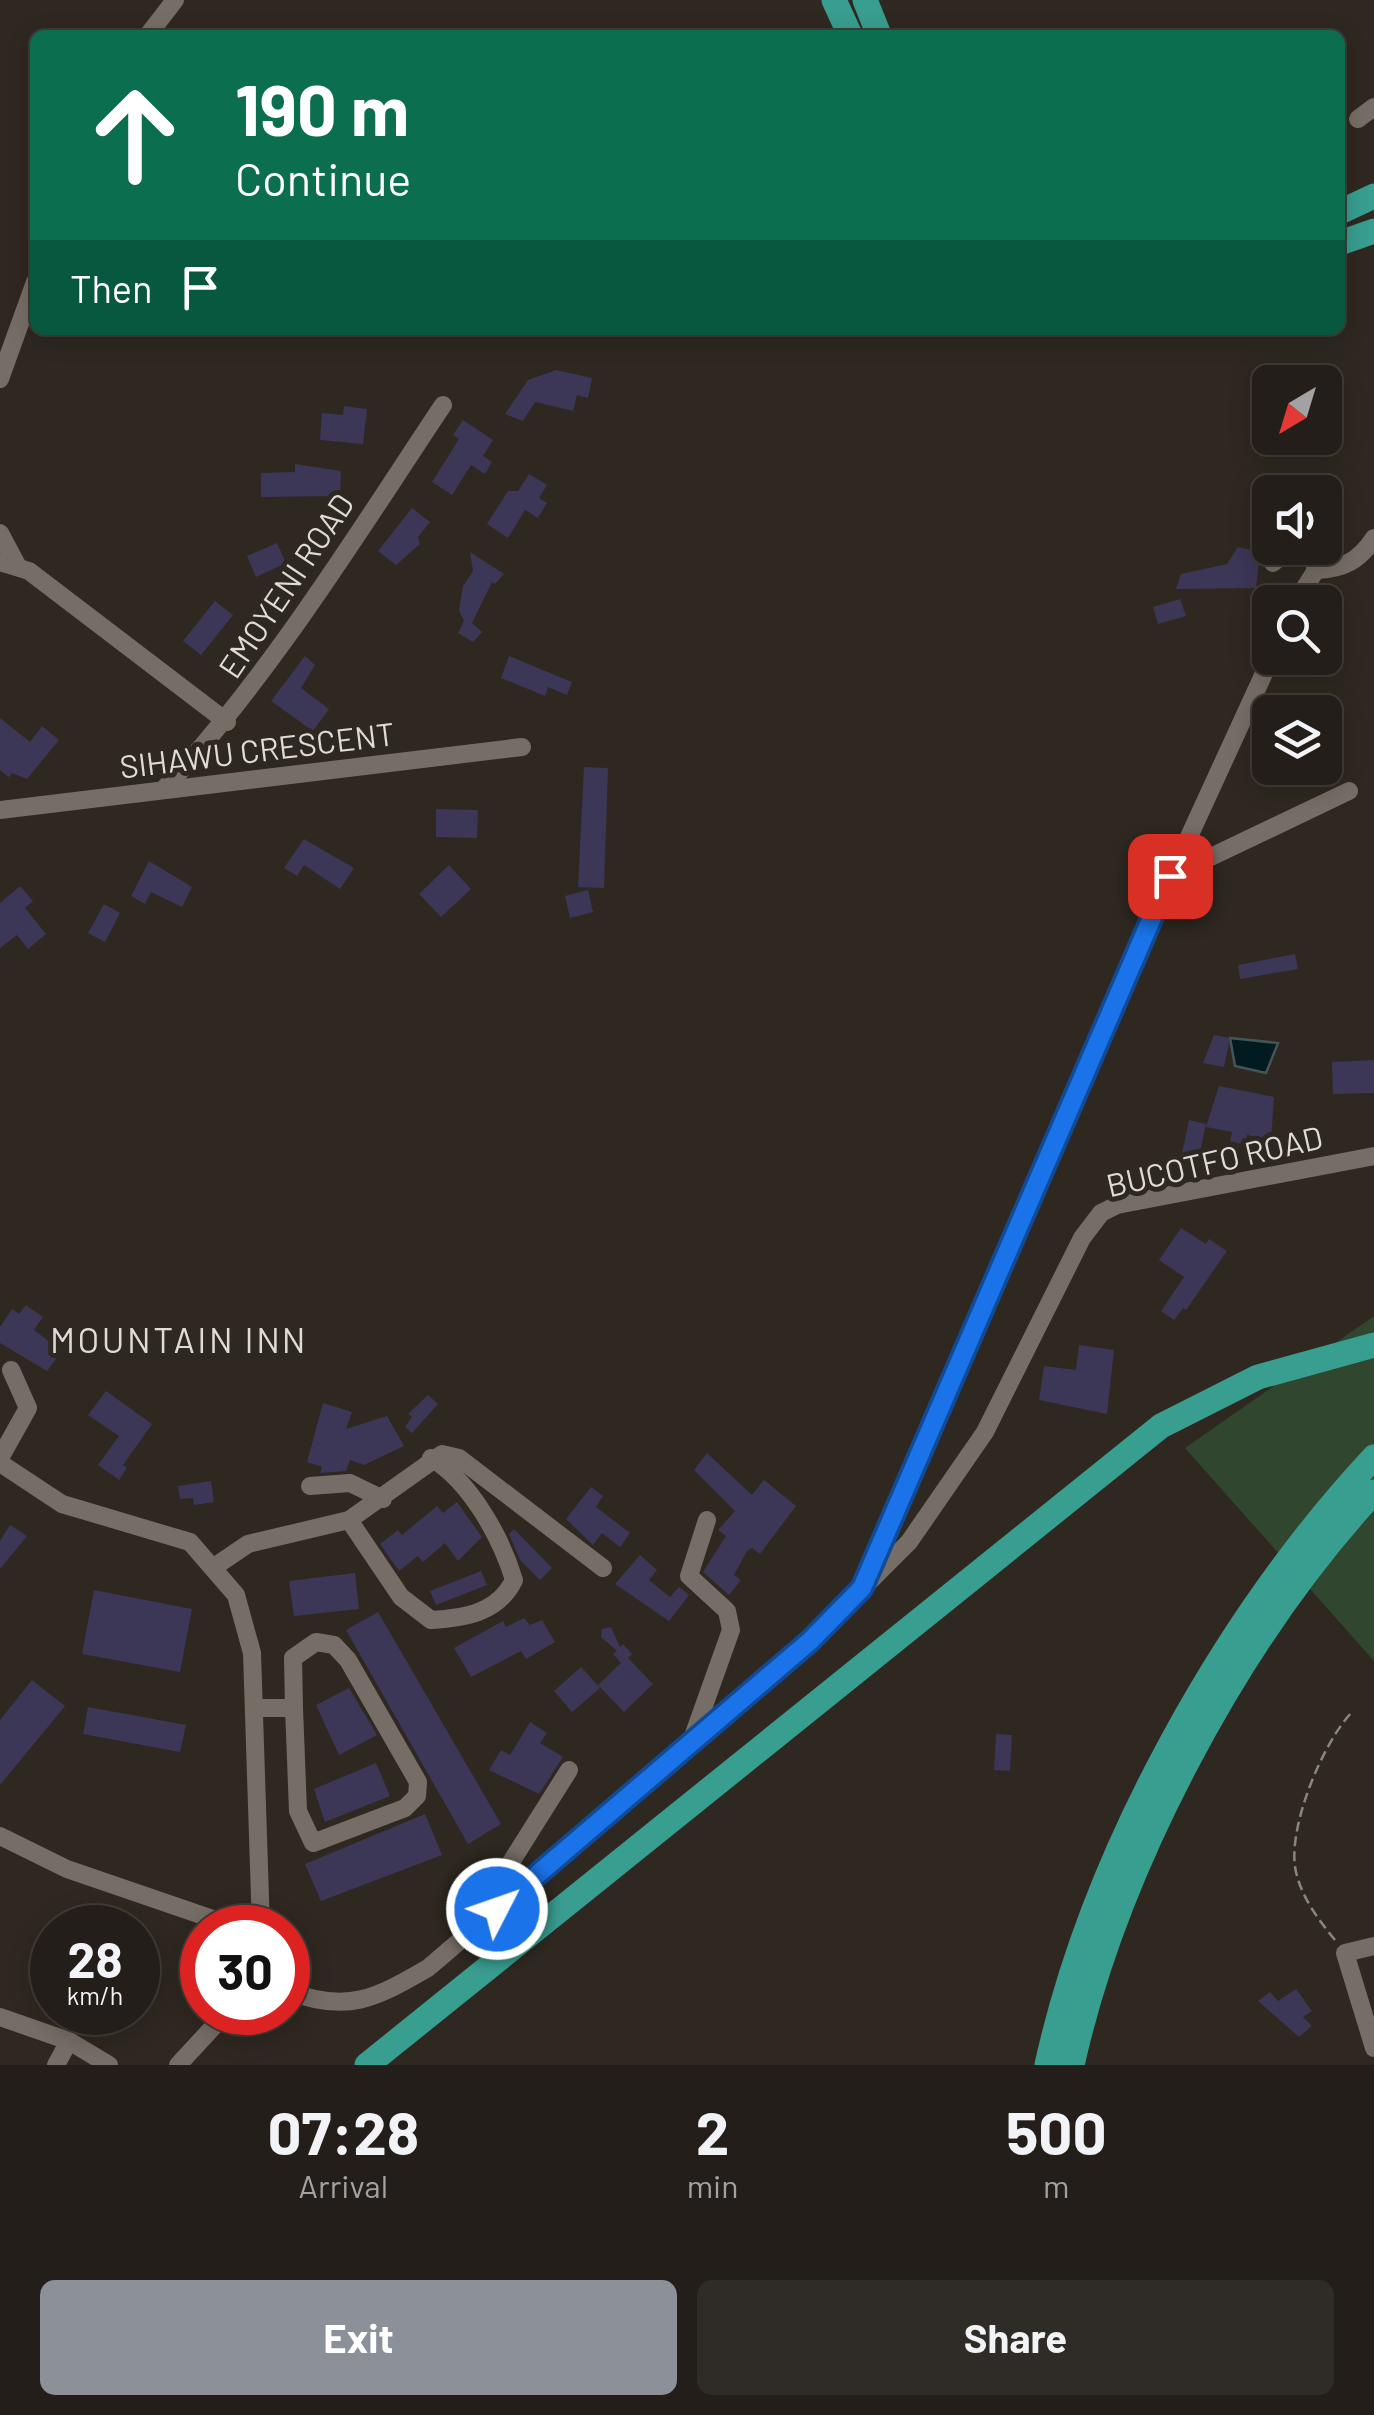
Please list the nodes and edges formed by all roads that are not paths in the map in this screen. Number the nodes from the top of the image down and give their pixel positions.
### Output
1 (174, 0) edge
2 (834, 0) edge
3 (865, 0) edge
4 (152, 30) edge
5 (848, 30) edge
6 (877, 30) edge
7 (1374, 107) edge
8 (1358, 118) dead end
9 (1374, 199) edge
10 (1345, 211) edge
11 (1374, 231) edge
12 (1345, 241) edge
13 (30, 296) edge
14 (0, 379) edge
15 (443, 405) dead end
16 (0, 533) edge
17 (1374, 538) edge
18 (8, 564) edge
19 (1315, 565) edge
20 (1316, 570) junction
21 (1307, 585) edge
22 (1263, 675) edge
23 (227, 722) junction
24 (522, 748) dead end
25 (164, 790) junction
26 (1349, 791) dead end
27 (0, 810) edge
28 (1170, 876) junction
29 (1374, 1156) edge
30 (1374, 1345) edge
31 (11, 1370) dead end
32 (1374, 1457) edge
33 (431, 1458) junction
34 (0, 1460) edge
35 (310, 1486) dead end
36 (1374, 1492) edge
37 (383, 1499) junction
38 (348, 1520) junction
39 (707, 1520) dead end
40 (214, 1567) junction
41 (603, 1568) dead end
42 (862, 1588) junction
43 (255, 1708) junction
44 (294, 1708) junction
45 (691, 1743) junction
46 (568, 1770) dead end
47 (0, 1836) edge
48 (260, 1905) edge
49 (180, 1908) edge
50 (497, 1909) junction
51 (1374, 1946) edge
52 (310, 2000) edge
53 (0, 2017) edge
54 (206, 2035) edge
55 (69, 2041) junction
56 (1374, 2048) edge
57 (56, 2065) edge
58 (109, 2065) edge
59 (178, 2065) edge
60 (367, 2065) edge
61 (1048, 2065) edge
62 (1072, 2065) edge

1 - 4 street
2 - 5 highway
3 - 6 highway
7 - 8 street
9 - 10 highway
11 - 12 highway
13 - 14 street
15 - 23 street, EMOYENI ROAD
16 - 18 street
17 - 20 street
18 - 23 street
19 - 20 street
20 - 21 street
22 - 28 street
23 - 25 street, EMOYENI ROAD
24 - 25 street, SIHAWU CRESCENT
25 - 27 street, SIHAWU CRESCENT
26 - 28 street
28 - 42 street
29 - 42 street, BUCOTFO ROAD
30 - 60 highway
31 - 34 street
32 - 61 highway
33 - 37 street
33 - 38 street
33 - 41 street
34 - 40 street
35 - 37 street
36 - 62 highway
37 - 38 street
38 - 40 street
39 - 45 street
40 - 43 street
42 - 45 street, BUCOTFO ROAD
43 - 44 street
43 - 48 street
44 - 44 street
45 - 50 street, BUCOTFO ROAD
46 - 50 street
47 - 49 street
50 - 52 street, BUCOTFO ROAD
51 - 56 street
53 - 55 street
54 - 59 street
55 - 57 street
55 - 58 street

